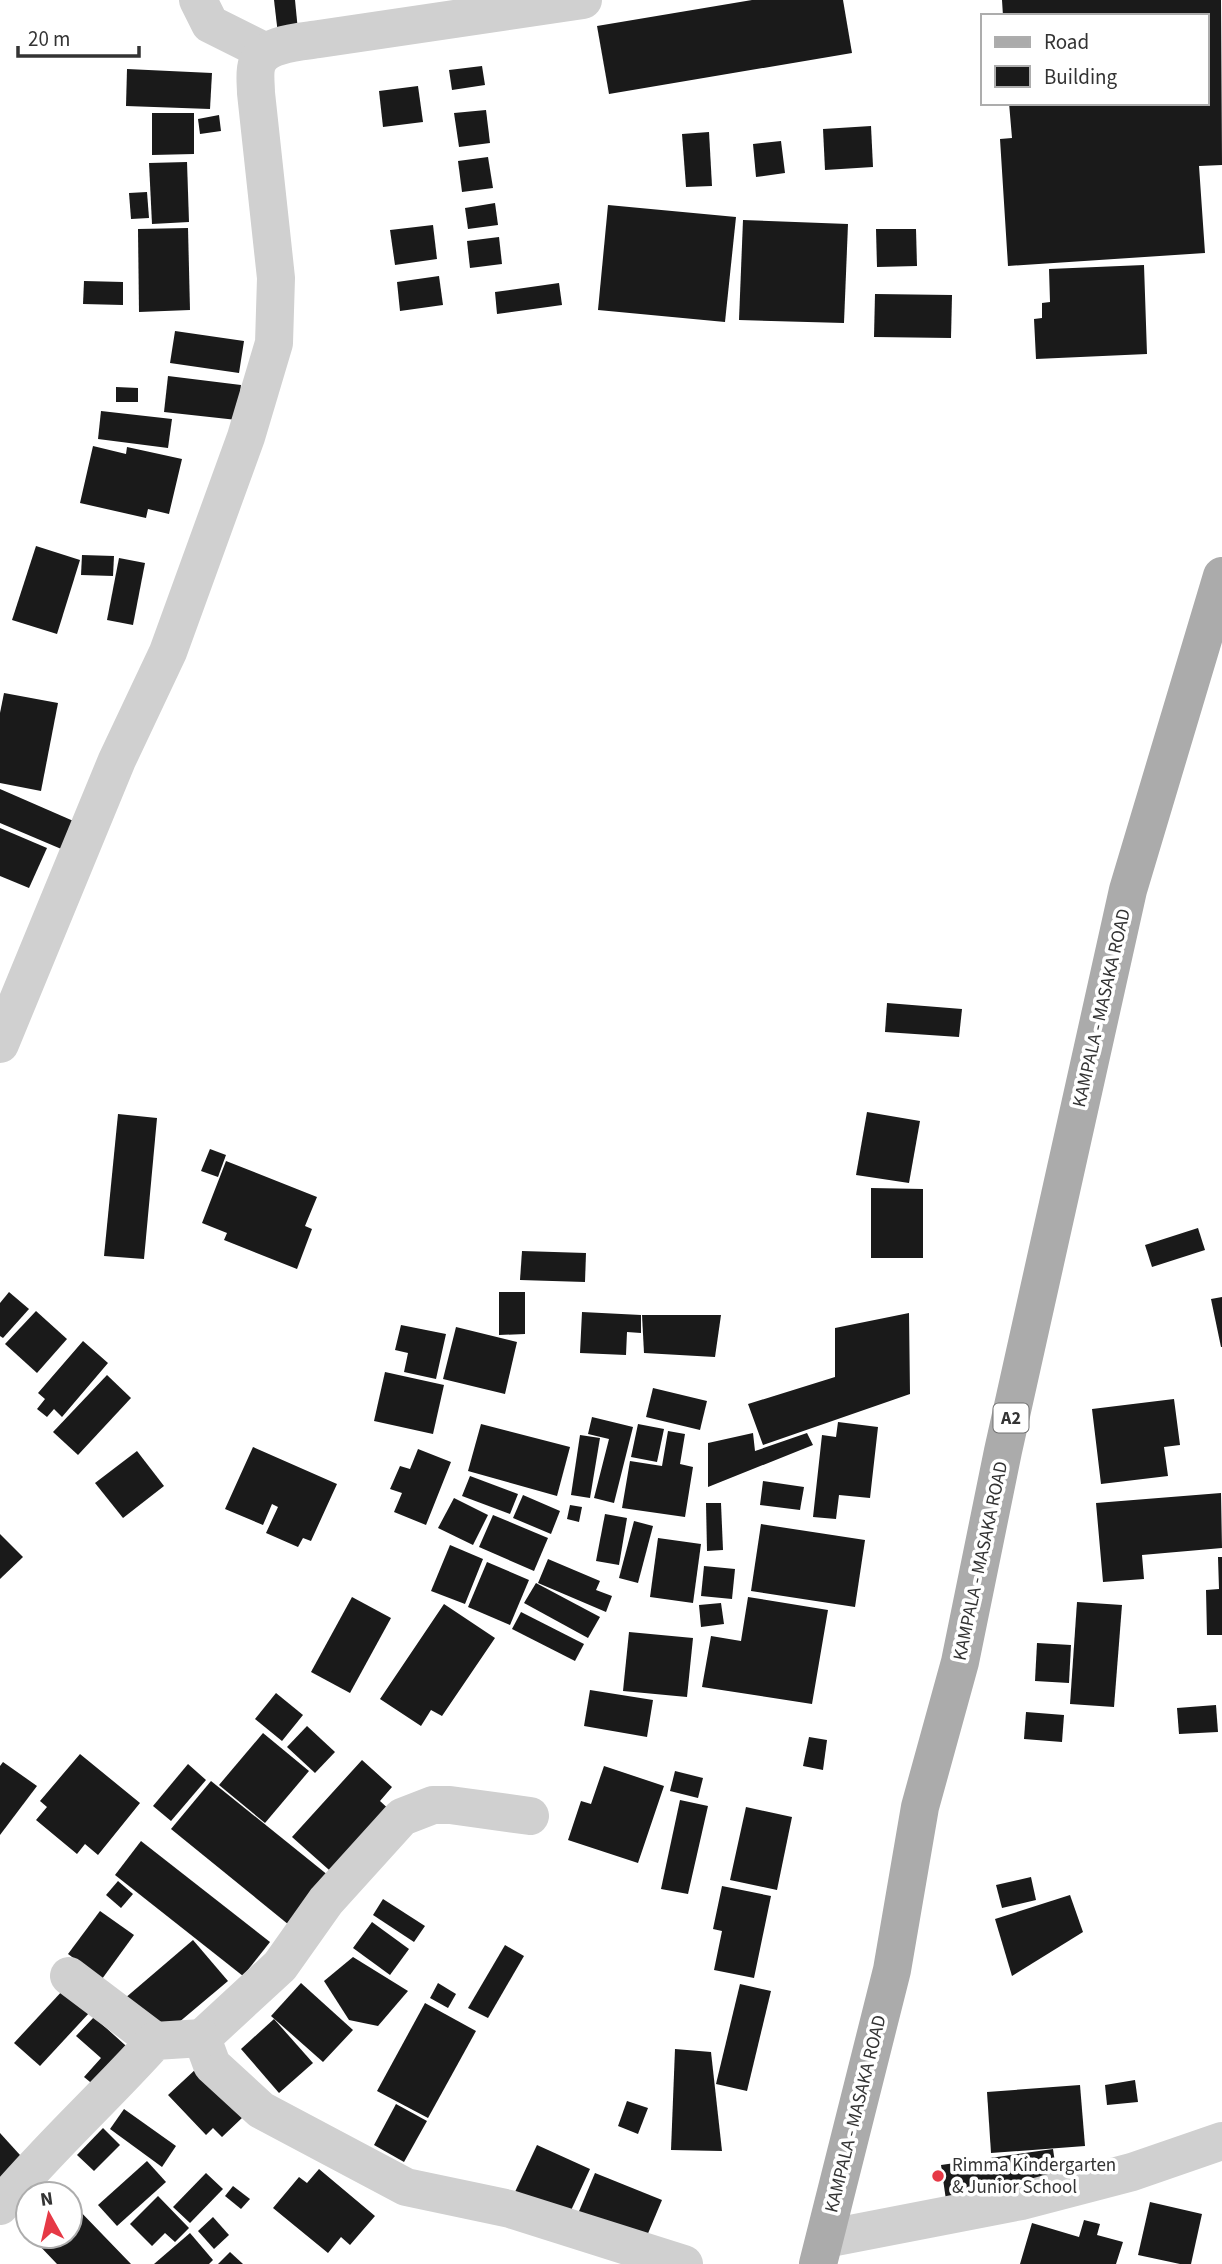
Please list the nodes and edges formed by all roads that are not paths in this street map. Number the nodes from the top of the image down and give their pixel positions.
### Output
1 (198, 0) edge
2 (583, 0) edge
3 (266, 52) junction
4 (1222, 576) edge
5 (0, 1044) edge
6 (530, 1816) dead end
7 (69, 1976) dead end
8 (202, 2038) junction
9 (155, 2042) junction
10 (1222, 2141) edge
11 (0, 2207) edge
12 (822, 2251) edge
13 (684, 2264) edge

1 - 3 street
2 - 3 street
3 - 5 street
4 - 12 main road, KAMPALA - MASAKA ROAD / A2
6 - 8 street
7 - 9 street
8 - 9 street
8 - 13 street
9 - 11 street
10 - 12 street

